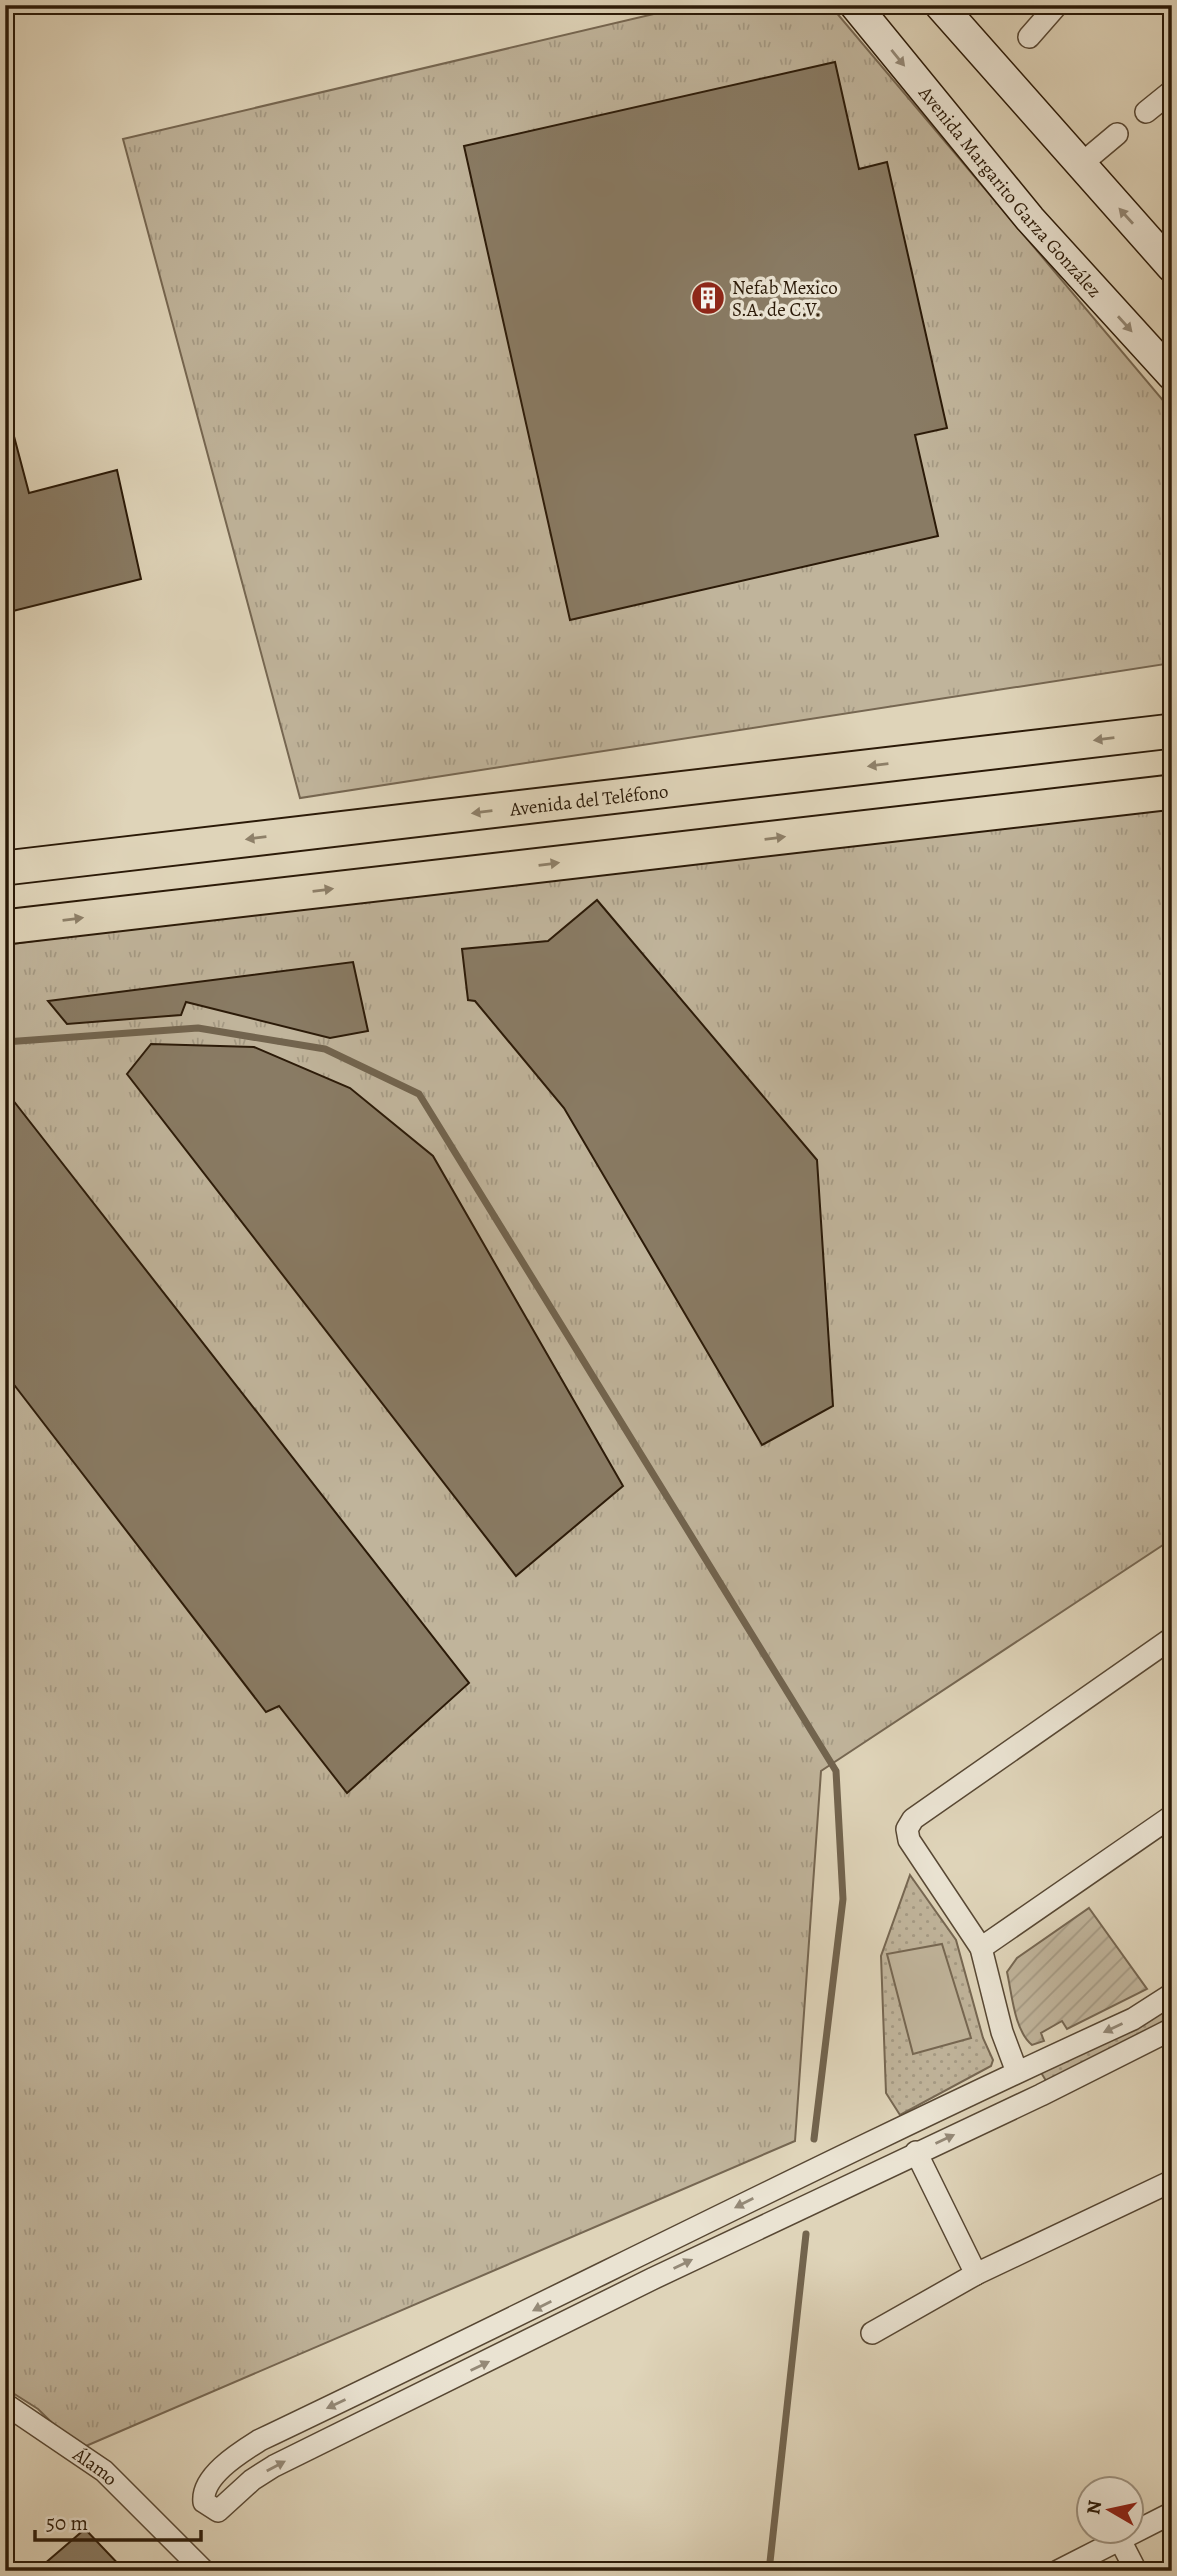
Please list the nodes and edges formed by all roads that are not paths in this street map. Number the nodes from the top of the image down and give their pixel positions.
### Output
1 (855, 5) edge
2 (940, 5) edge
3 (1057, 5) edge
4 (1029, 37) dead end
5 (1172, 91) edge
6 (1146, 112) dead end
7 (1117, 134) dead end
8 (1080, 165) junction
9 (1172, 267) edge
10 (1172, 375) edge
11 (1172, 731) edge
12 (1172, 792) edge
13 (5, 868) edge
14 (5, 927) edge
15 (1172, 1638) edge
16 (1172, 1816) edge
17 (981, 1948) junction
18 (1172, 1994) edge
19 (1172, 2029) edge
20 (1023, 2069) junction
21 (1041, 2095) junction
22 (862, 2145) junction
23 (916, 2152) junction
24 (874, 2172) junction
25 (1172, 2181) edge
26 (976, 2274) junction
27 (872, 2333) dead end
28 (5, 2404) edge
29 (1172, 2512) edge
30 (1146, 2525) edge
31 (1109, 2544) edge
32 (1122, 2544) edge
33 (204, 2571) edge
34 (1058, 2571) edge
35 (1136, 2571) edge

1 -> 10 main road, Avenida Margarito Garza González
2 - 8 main road
3 - 4 street
5 - 6 street
7 - 8 street
9 -> 8 main road
11 -> 13 main road, Avenida del Teléfono
14 -> 12 main road
15 - 17 street
16 - 17 street
17 - 20 street
18 -> 20 street
19 - 21 street
20 - 21 street
20 - 22 street
23 -> 21 street
22 - 24 street
22 -> 24 street
23 - 24 street
23 - 26 street
25 - 26 street
26 - 27 street
28 - 33 street, Álamo
29 - 30 street
31 - 34 street
32 - 35 street

